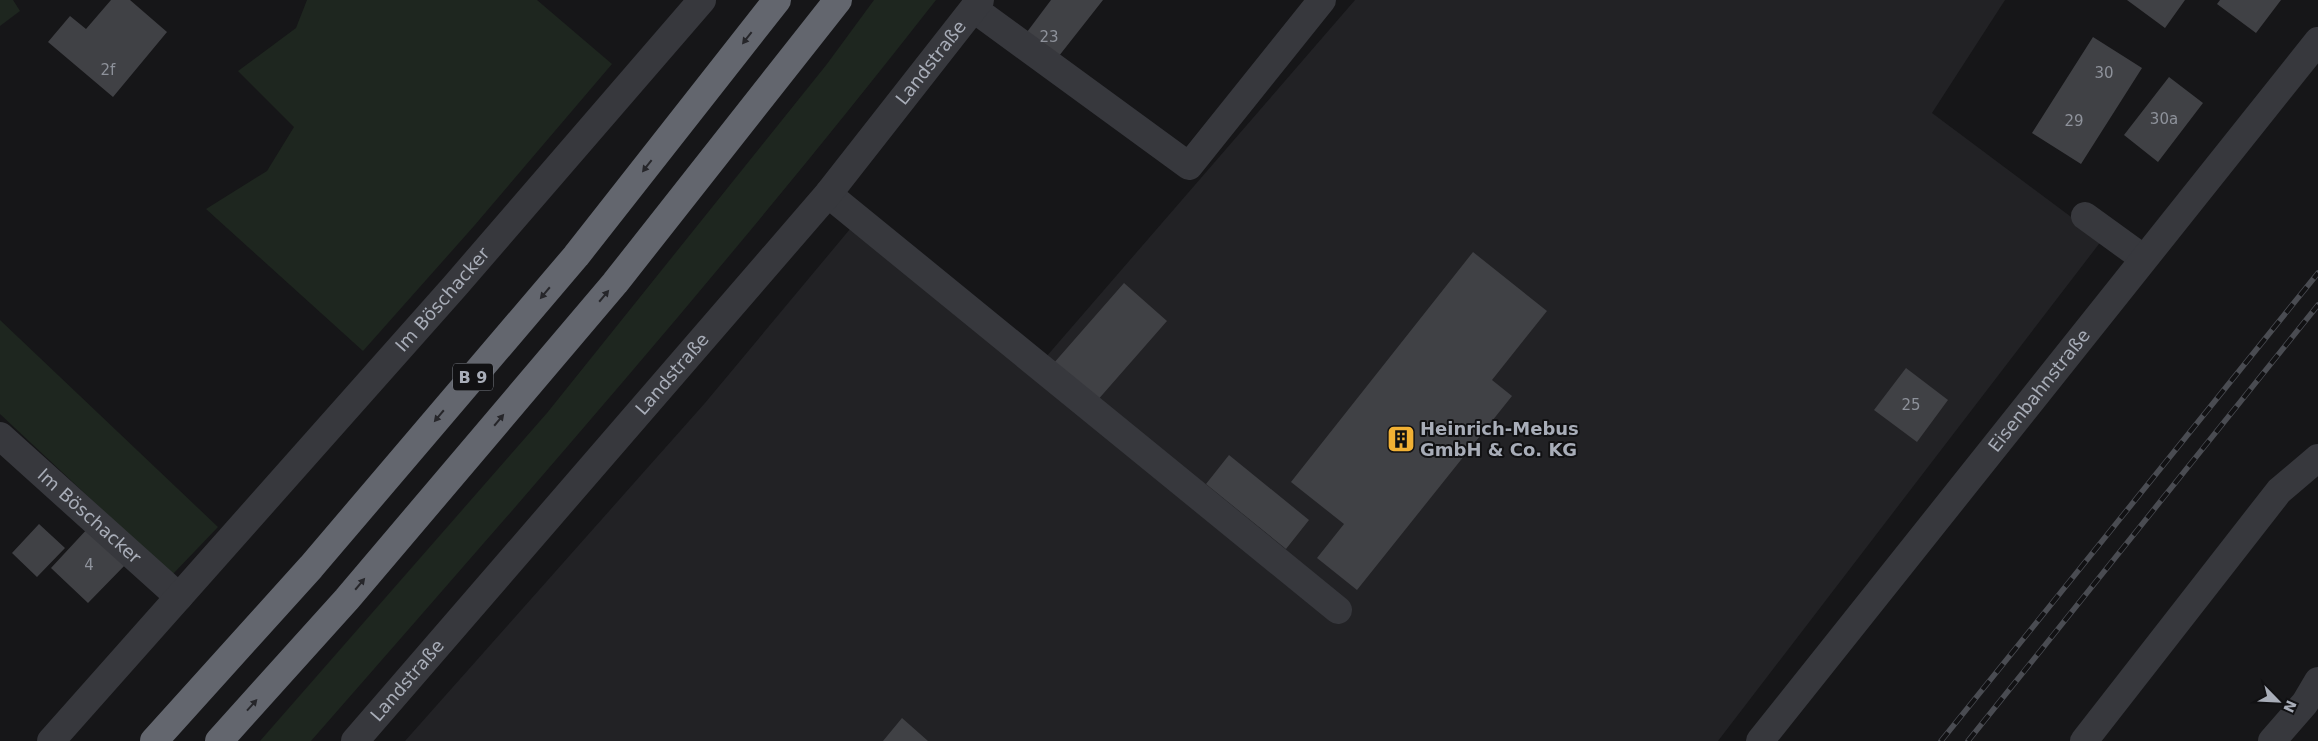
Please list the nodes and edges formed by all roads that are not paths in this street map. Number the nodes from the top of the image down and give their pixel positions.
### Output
1 (702, 0) edge
2 (777, 0) edge
3 (838, 0) edge
4 (1322, 0) edge
5 (977, 4) edge
6 (2318, 40) edge
7 (828, 194) junction
8 (2085, 216) dead end
9 (2143, 258) junction
10 (0, 436) edge
11 (2318, 458) edge
12 (179, 596) junction
13 (1338, 610) dead end
14 (2318, 681) edge
15 (51, 741) edge
16 (154, 741) edge
17 (219, 741) edge
18 (354, 741) edge
19 (1760, 741) edge
20 (2084, 741) edge
21 (2272, 741) edge

1 - 12 street, Im Böschacker
2 -> 16 highway, B 9
17 -> 3 highway, B 9
4 - 5 street
5 - 7 street, Landstraße
6 - 9 street, Eisenbahnstraße
7 - 13 street
7 - 18 street, Landstraße
8 - 9 street
9 - 19 street, Eisenbahnstraße
10 - 12 street, Im Böschacker
11 - 20 street
12 - 15 street, Im Böschacker
14 - 21 street

